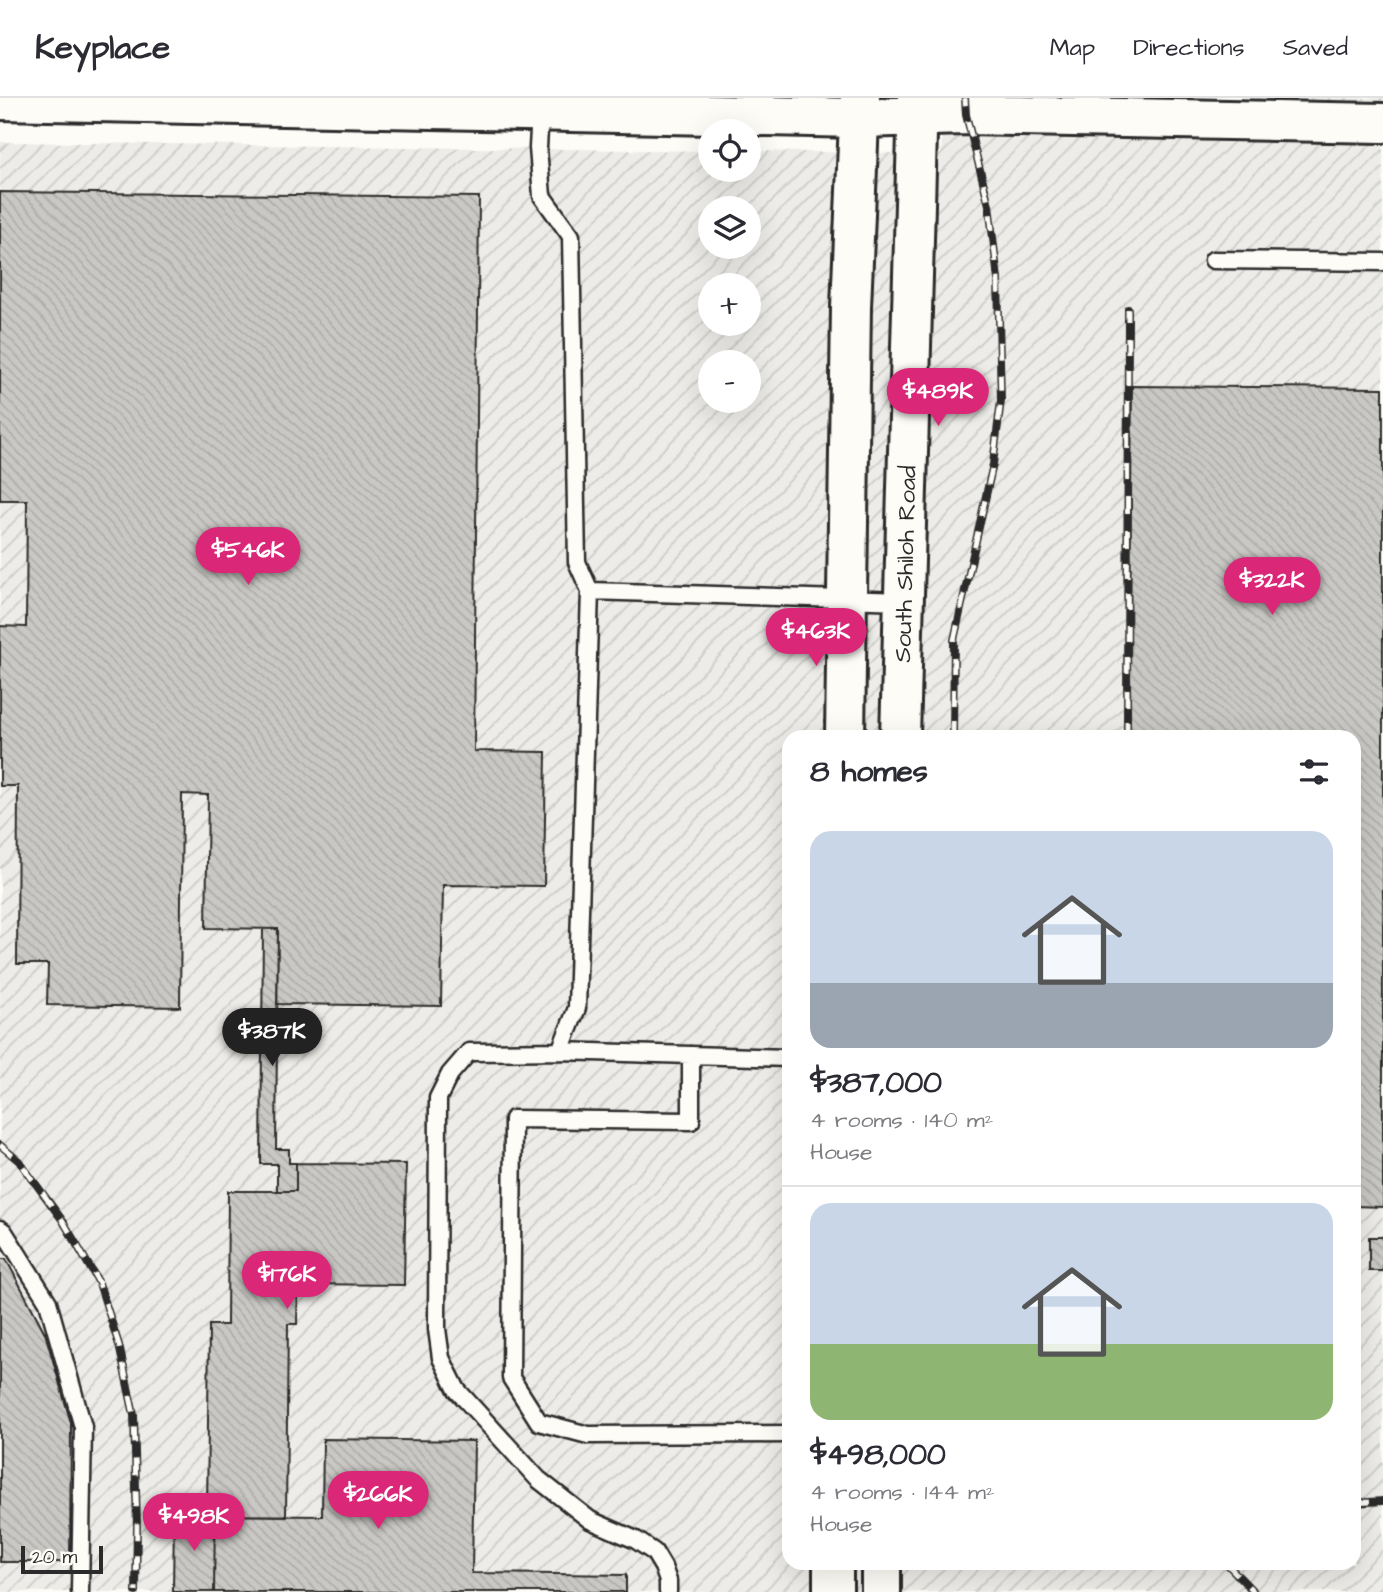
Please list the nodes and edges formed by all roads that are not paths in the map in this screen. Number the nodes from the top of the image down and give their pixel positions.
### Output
1 (0, 100) edge
2 (316, 102) edge
3 (860, 108) edge
4 (917, 108) edge
5 (541, 111) junction
6 (1383, 123) edge
7 (1213, 260) dead end
8 (1383, 262) edge
9 (590, 591) junction
10 (847, 599) junction
11 (904, 601) junction
12 (845, 730) edge
13 (900, 730) edge
14 (560, 1051) junction
15 (691, 1055) junction
16 (782, 1058) edge
17 (0, 1229) edge
18 (782, 1434) edge
19 (833, 1570) edge
20 (881, 1570) edge
21 (80, 1592) edge
22 (668, 1592) edge
23 (833, 1592) edge
24 (881, 1592) edge

1 - 2 main road
2 - 5 main road
3 - 4 main road
3 - 5 main road
3 - 10 main road
4 - 6 main road
4 - 11 main road, South Shiloh Road
5 - 9 lane
7 - 8 lane
9 - 10 lane
9 - 14 lane
10 - 11 lane
10 - 12 main road
11 - 13 main road, South Shiloh Road
14 - 15 lane
14 - 22 lane
15 - 16 lane
15 - 18 lane
17 - 21 lane
19 - 23 main road
20 - 24 main road

